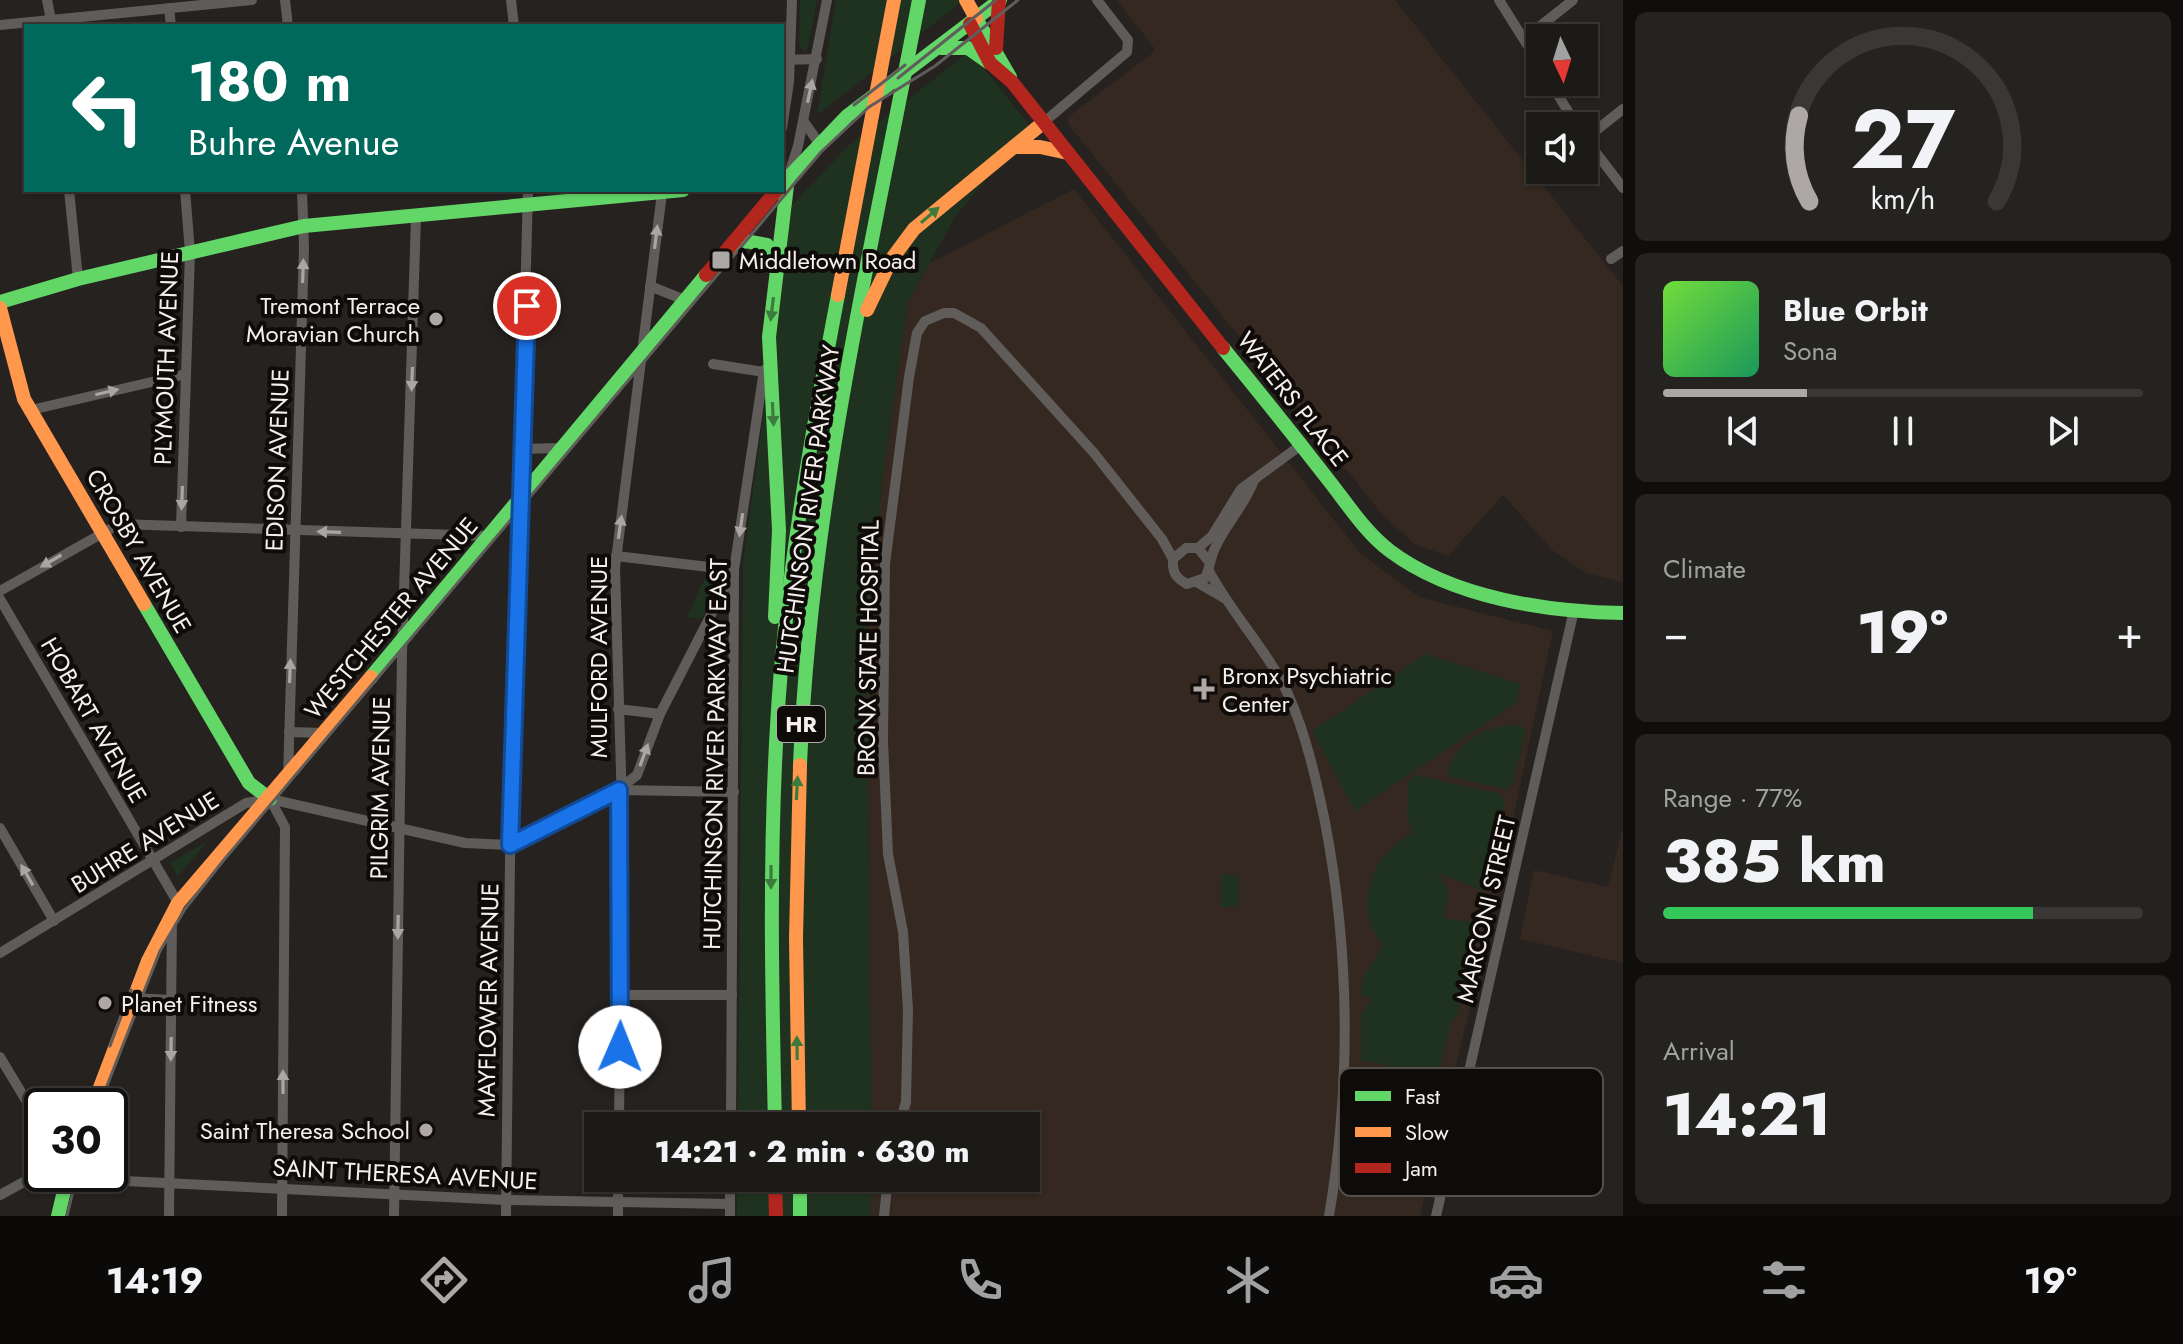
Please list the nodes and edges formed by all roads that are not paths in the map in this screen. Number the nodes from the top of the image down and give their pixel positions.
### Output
1 (47, 0) edge
2 (252, 0) edge
3 (285, 0) edge
4 (511, 0) edge
5 (792, 0) edge
6 (827, 0) edge
7 (894, 0) edge
8 (919, 0) edge
9 (966, 0) edge
10 (1000, 0) edge
11 (1097, 0) edge
12 (1499, 0) edge
13 (1573, 0) edge
14 (169, 8) junction
15 (973, 21) junction
16 (52, 23) edge
17 (24, 24) edge
18 (26, 24) edge
19 (171, 24) edge
20 (288, 24) edge
21 (514, 24) edge
22 (0, 25) edge
23 (1524, 39) junction
24 (1526, 42) edge
25 (941, 48) junction
26 (996, 48) junction
27 (817, 59) junction
28 (786, 60) edge
29 (990, 63) junction
30 (1012, 82) junction
31 (784, 94) edge
32 (1623, 109) edge
33 (804, 122) junction
34 (1044, 122) junction
35 (1598, 128) edge
36 (819, 143) junction
37 (1014, 147) junction
38 (1068, 153) junction
39 (1598, 157) edge
40 (784, 172) edge
41 (784, 173) edge
42 (1623, 188) edge
43 (69, 192) edge
44 (185, 192) edge
45 (302, 192) edge
46 (528, 192) edge
47 (669, 192) edge
48 (775, 192) edge
49 (782, 192) edge
50 (662, 193) junction
51 (530, 208) junction
52 (416, 217) junction
53 (304, 226) junction
54 (732, 247) junction
55 (1623, 251) edge
56 (190, 252) junction
57 (1611, 259) dead end
58 (778, 261) junction
59 (78, 279) junction
60 (650, 286) junction
61 (687, 301) junction
62 (0, 302) edge
63 (0, 308) edge
64 (857, 326) junction
65 (769, 337) junction
66 (643, 352) junction
67 (713, 364) dead end
68 (764, 372) junction
69 (186, 374) junction
70 (31, 410) junction
71 (1301, 445) junction
72 (561, 448) junction
73 (522, 449) junction
74 (1254, 480) junction
75 (522, 495) junction
76 (181, 527) junction
77 (295, 531) junction
78 (102, 532) junction
79 (407, 534) junction
80 (489, 536) junction
81 (1162, 539) junction
82 (1186, 548) junction
83 (1198, 548) junction
84 (616, 556) junction
85 (1173, 559) junction
86 (1209, 567) junction
87 (734, 570) junction
88 (1198, 583) junction
89 (0, 591) edge
90 (1224, 598) junction
91 (0, 599) edge
92 (1574, 610) junction
93 (1623, 613) edge
94 (403, 638) junction
95 (618, 709) junction
96 (660, 714) junction
97 (289, 732) junction
98 (323, 733) junction
99 (776, 743) junction
100 (288, 777) junction
101 (619, 790) junction
102 (734, 792) junction
103 (270, 799) junction
104 (399, 827) junction
105 (0, 828) edge
106 (510, 845) junction
107 (154, 862) junction
108 (175, 909) junction
109 (54, 921) junction
110 (0, 953) edge
111 (620, 995) junction
112 (732, 995) junction
113 (133, 998) junction
114 (172, 1000) junction
115 (0, 1057) edge
116 (1344, 1068) edge
117 (1470, 1068) edge
118 (100, 1088) edge
119 (24, 1097) edge
120 (619, 1112) edge
121 (731, 1112) edge
122 (775, 1112) edge
123 (799, 1112) edge
124 (903, 1112) edge
125 (1339, 1149) edge
126 (1337, 1170) joint
127 (128, 1181) edge
128 (24, 1182) edge
129 (170, 1183) junction
130 (282, 1189) junction
131 (64, 1192) edge
132 (618, 1192) edge
133 (730, 1192) edge
134 (775, 1192) edge
135 (800, 1192) edge
136 (887, 1192) edge
137 (0, 1195) edge
138 (394, 1195) junction
139 (1441, 1196) edge
140 (506, 1200) junction
141 (618, 1201) junction
142 (730, 1204) junction
143 (58, 1216) edge
144 (169, 1216) edge
145 (282, 1216) edge
146 (394, 1216) edge
147 (506, 1216) edge
148 (618, 1216) edge
149 (730, 1216) edge
150 (776, 1216) edge
151 (800, 1216) edge
152 (884, 1216) edge
153 (1329, 1216) edge
154 (1436, 1216) edge

1 - 16 street
2 - 14 street
3 - 20 street
4 - 21 street
5 - 28 street
6 - 27 street
7 - 99 main road, HUTCHINSON RIVER PARKWAY / HR
8 - 64 main road, HUTCHINSON RIVER PARKWAY / HR
9 - 15 main road
10 - 15 main road
10 - 26 main road
11 - 34 street
12 - 23 street
13 - 23 street
14 - 16 street
14 - 19 street
15 - 25 main road
15 - 26 main road, WATERS PLACE
15 - 29 main road, WATERS PLACE
16 - 18 street
17 - 22 street
23 - 24 street
25 - 29 main road
25 - 36 main road
26 - 30 main road, WATERS PLACE
27 - 28 street
33 -> 27 street
28 - 31 street
29 - 30 main road, WATERS PLACE
30 - 34 main road, WATERS PLACE
32 - 35 street
33 - 36 street
33 - 40 street
34 - 37 main road
34 - 38 main road, WATERS PLACE
36 - 41 main road
37 - 38 main road
64 -> 37 main road
38 - 71 main road, WATERS PLACE
39 - 42 street
43 - 59 street
44 - 56 street, PLYMOUTH AVENUE
45 - 53 street, EDISON AVENUE
46 - 51 street, MAYFLOWER AVENUE
47 - 50 main road
48 - 54 main road, WESTCHESTER AVENUE
49 - 58 main road
50 - 51 main road
60 -> 50 street, MULFORD AVENUE
51 - 52 main road
51 - 73 street, MAYFLOWER AVENUE
52 - 53 main road
52 -> 79 street, PILGRIM AVENUE
53 - 56 main road
77 -> 53 street, EDISON AVENUE
54 - 58 main road
54 - 61 main road, WESTCHESTER AVENUE
55 - 57 street
56 - 59 main road
56 - 69 street, PLYMOUTH AVENUE
58 -> 65 main road
59 - 62 main road
60 - 61 street
60 - 66 street, MULFORD AVENUE
61 - 66 main road, WESTCHESTER AVENUE
63 - 70 main road, CROSBY AVENUE
123 -> 64 main road, HUTCHINSON RIVER PARKWAY / HR
65 - 68 street, HUTCHINSON RIVER PARKWAY EAST
65 -> 99 main road
66 - 72 main road, WESTCHESTER AVENUE
84 -> 66 street, MULFORD AVENUE
67 - 68 street
68 -> 87 street, HUTCHINSON RIVER PARKWAY EAST
70 -> 69 street
69 -> 76 street, PLYMOUTH AVENUE
70 - 78 main road, CROSBY AVENUE
71 - 74 street
71 - 92 main road, WATERS PLACE
72 - 73 street
72 - 75 main road, WESTCHESTER AVENUE
73 - 75 street, MAYFLOWER AVENUE
74 - 83 street
74 - 86 street
75 - 80 main road, WESTCHESTER AVENUE
75 - 106 street, MAYFLOWER AVENUE
76 - 77 street
76 - 78 street
79 -> 77 street
97 -> 77 street, EDISON AVENUE
78 -> 89 street
78 - 103 main road, CROSBY AVENUE
79 - 80 street
79 - 94 street, PILGRIM AVENUE
80 - 94 main road, WESTCHESTER AVENUE
81 - 82 street
81 - 85 street, BRONX STATE HOSPITAL
81 - 124 street, BRONX STATE HOSPITAL
82 - 83 street
82 - 85 street
83 - 86 street
84 - 87 street
84 - 95 street, MULFORD AVENUE
85 - 88 street
86 - 88 street
86 - 90 street
87 - 96 street
87 - 102 street, HUTCHINSON RIVER PARKWAY EAST
88 - 90 street
90 - 116 street
91 - 107 street, HOBART AVENUE
92 - 93 main road, WATERS PLACE
92 - 117 street, MARCONI STREET
94 - 98 main road, WESTCHESTER AVENUE
94 - 104 street, PILGRIM AVENUE
95 - 96 street
95 - 101 street, MULFORD AVENUE
101 -> 96 street
97 - 98 street
97 - 100 street, EDISON AVENUE
98 - 100 main road, WESTCHESTER AVENUE
99 -> 122 main road, HUTCHINSON RIVER PARKWAY / HR
100 - 103 main road, WESTCHESTER AVENUE
101 - 102 street
101 - 106 street
101 - 111 street, MULFORD AVENUE
102 - 112 street, HUTCHINSON RIVER PARKWAY EAST
103 - 104 street
103 - 107 street, BUHRE AVENUE
103 - 108 main road, WESTCHESTER AVENUE
130 -> 103 street
104 - 106 street
104 -> 138 street, PILGRIM AVENUE
109 -> 105 street
106 - 140 street, MAYFLOWER AVENUE
107 - 108 street, HOBART AVENUE
107 - 109 street, BUHRE AVENUE
108 - 113 main road, WESTCHESTER AVENUE
108 - 114 street
109 - 110 street, BUHRE AVENUE
111 - 112 street
111 - 120 street, MULFORD AVENUE
112 - 121 street, HUTCHINSON RIVER PARKWAY EAST
113 - 114 street
113 - 118 main road, WESTCHESTER AVENUE
114 -> 129 street
115 - 119 street
125 - 126 street
126 - 153 street
127 - 129 street, SAINT THERESA AVENUE
128 - 137 street
129 - 130 street, SAINT THERESA AVENUE
129 - 144 street
130 - 138 street, SAINT THERESA AVENUE
130 - 145 street
131 - 143 main road
132 - 141 street
133 - 142 street
134 - 150 main road
135 - 151 main road
136 - 152 street
138 - 140 street, SAINT THERESA AVENUE
138 - 146 street, PILGRIM AVENUE
139 - 154 street, MARCONI STREET
140 - 141 street, SAINT THERESA AVENUE
140 - 147 street, MAYFLOWER AVENUE
141 - 142 street, SAINT THERESA AVENUE
141 - 148 street
142 - 149 street

